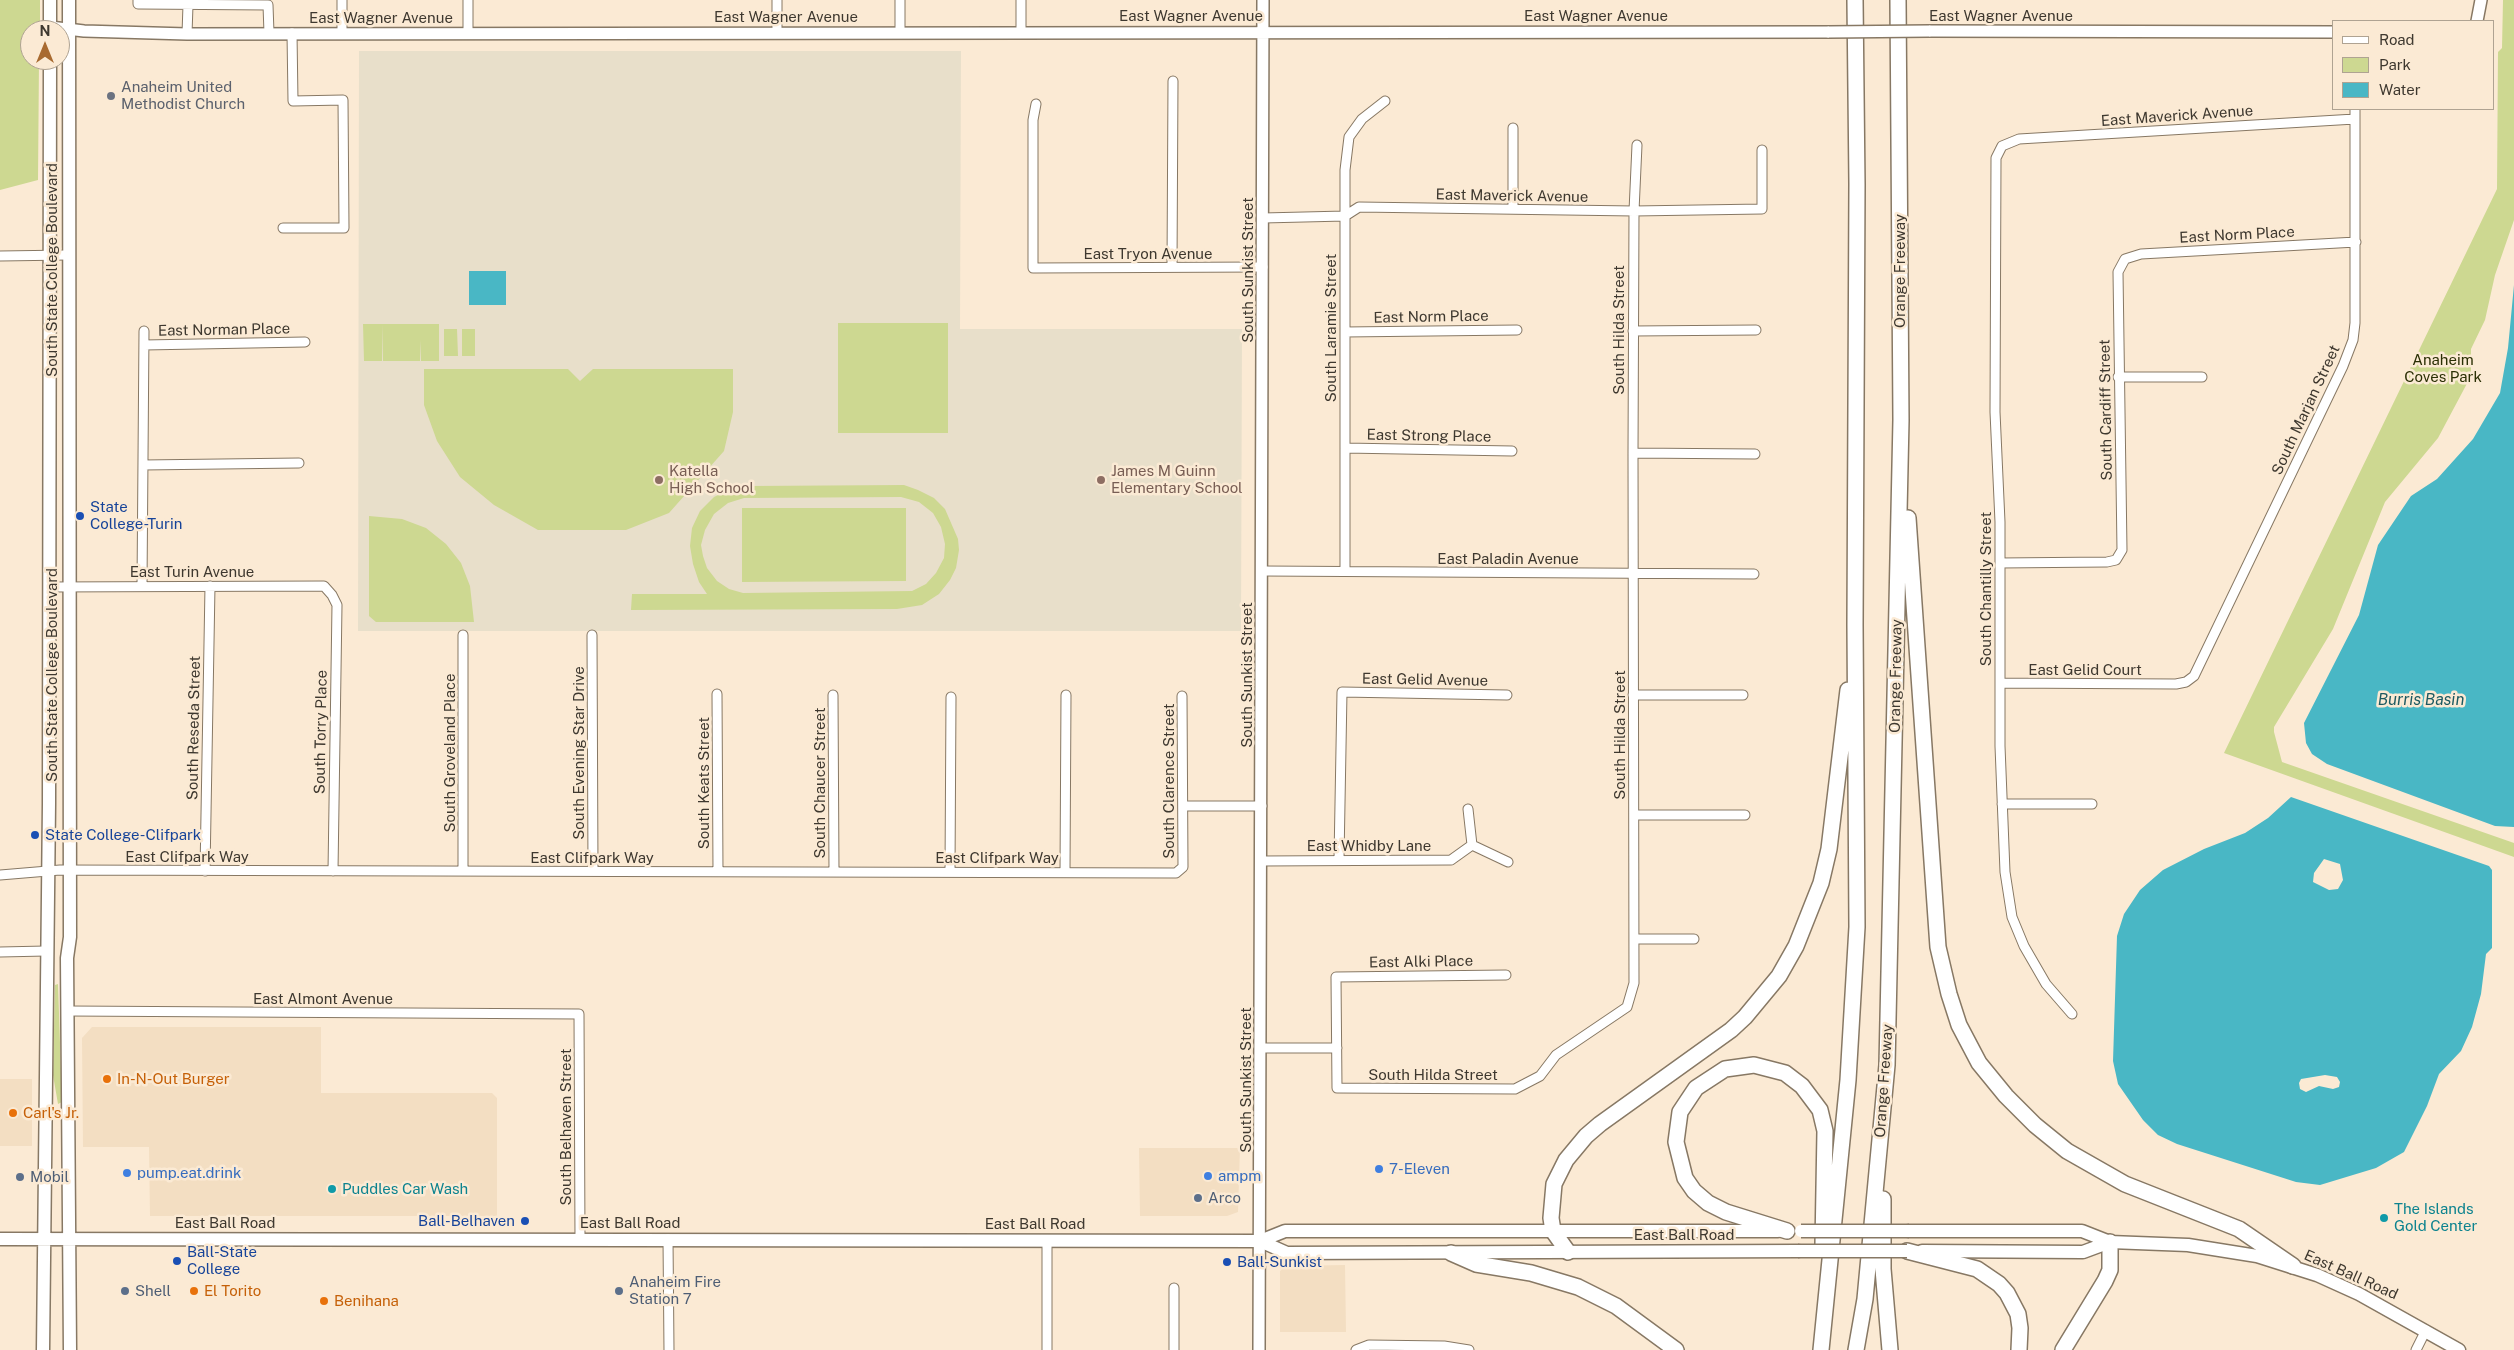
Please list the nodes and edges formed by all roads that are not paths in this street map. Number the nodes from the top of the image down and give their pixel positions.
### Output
1 (50, 0) edge
2 (69, 0) edge
3 (342, 0) edge
4 (468, 0) edge
5 (777, 0) edge
6 (900, 0) edge
7 (1021, 0) edge
8 (1264, 0) edge
9 (1855, 0) edge
10 (1898, 0) edge
11 (2482, 0) edge
12 (138, 2) edge
13 (188, 5) junction
14 (50, 20) edge
15 (69, 20) edge
16 (2477, 20) edge
17 (70, 29) edge
18 (1264, 31) junction
19 (777, 32) junction
20 (900, 32) junction
21 (1021, 32) junction
22 (2332, 32) edge
23 (269, 33) junction
24 (292, 33) junction
25 (342, 33) junction
26 (468, 33) junction
27 (187, 34) junction
28 (50, 70) edge
29 (69, 70) edge
30 (1173, 82) dead end
31 (1385, 101) dead end
32 (1036, 104) dead end
33 (2355, 110) edge
34 (2355, 119) junction
35 (1514, 128) dead end
36 (1636, 145) dead end
37 (2002, 146) joint
38 (1762, 150) dead end
39 (1513, 209) junction
40 (1634, 211) junction
41 (1344, 216) junction
42 (1263, 218) junction
43 (283, 228) dead end
44 (2356, 242) junction
45 (49, 255) junction
46 (68, 255) junction
47 (0, 256) edge
48 (2122, 262) joint
49 (1172, 267) junction
50 (1263, 267) junction
51 (1517, 330) dead end
52 (1756, 330) dead end
53 (144, 331) dead end
54 (1633, 331) junction
55 (1345, 332) junction
56 (305, 342) dead end
57 (144, 345) junction
58 (2118, 377) junction
59 (2202, 377) dead end
60 (1901, 420) junction
61 (1345, 448) junction
62 (1512, 451) dead end
63 (1632, 453) junction
64 (1755, 454) dead end
65 (299, 463) dead end
66 (143, 465) junction
67 (2000, 563) junction
68 (1262, 571) junction
69 (1345, 571) junction
70 (1634, 574) junction
71 (1754, 574) dead end
72 (68, 586) junction
73 (142, 586) junction
74 (210, 586) junction
75 (48, 587) junction
76 (332, 595) joint
77 (1855, 624) junction
78 (463, 634) dead end
79 (592, 634) dead end
80 (2000, 683) junction
81 (2170, 684) joint
82 (718, 694) dead end
83 (833, 695) dead end
84 (1066, 695) dead end
85 (1507, 695) dead end
86 (1632, 695) junction
87 (1743, 695) dead end
88 (1182, 696) dead end
89 (951, 697) dead end
90 (2002, 804) junction
91 (2092, 804) dead end
92 (1183, 806) junction
93 (1262, 806) junction
94 (1468, 808) dead end
95 (1634, 815) junction
96 (1745, 815) dead end
97 (1472, 845) junction
98 (1339, 860) junction
99 (1262, 861) junction
100 (1508, 862) dead end
101 (1183, 867) joint
102 (69, 870) junction
103 (205, 870) junction
104 (47, 871) junction
105 (333, 871) junction
106 (463, 871) junction
107 (593, 871) junction
108 (718, 872) junction
109 (834, 872) junction
110 (950, 872) junction
111 (1065, 872) junction
112 (0, 875) edge
113 (1634, 939) junction
114 (1694, 939) dead end
115 (46, 951) junction
116 (0, 952) edge
117 (1506, 975) dead end
118 (68, 1011) junction
119 (579, 1014) joint
120 (2072, 1014) dead end
121 (1261, 1048) junction
122 (1337, 1048) junction
123 (1887, 1065) junction
124 (1553, 1231) junction
125 (1794, 1231) junction
126 (0, 1239) edge
127 (43, 1239) junction
128 (70, 1239) junction
129 (580, 1239) junction
130 (668, 1240) junction
131 (1047, 1240) junction
132 (1260, 1241) junction
133 (2110, 1242) junction
134 (1907, 1251) junction
135 (1568, 1252) junction
136 (1452, 1253) junction
137 (2293, 1266) junction
138 (1174, 1288) dead end
139 (2426, 1330) junction
140 (1822, 1346) edge
141 (43, 1350) edge
142 (70, 1350) edge
143 (669, 1350) edge
144 (1047, 1350) edge
145 (1174, 1350) edge
146 (1259, 1350) edge
147 (1356, 1350) edge
148 (1469, 1350) edge
149 (1676, 1350) edge
150 (1856, 1350) edge
151 (1890, 1350) edge
152 (2019, 1350) edge
153 (2063, 1350) edge
154 (2416, 1350) edge
155 (2459, 1350) edge

1 - 14 main road
2 - 15 main road, South State College Boulevard
3 - 25 street
4 - 26 street
5 - 19 street
6 - 20 street
7 - 21 street
8 - 18 street, South Sunkist Street
9 - 77 highway
10 - 60 highway, Orange Freeway
11 - 16 street
12 - 13 street
13 - 23 street
13 - 27 street
17 - 27 street, East Wagner Avenue
18 - 21 street, East Wagner Avenue
18 - 22 street, East Wagner Avenue, bridge
18 - 42 street, South Sunkist Street
19 - 20 street, East Wagner Avenue
19 - 26 street, East Wagner Avenue
20 - 21 street, East Wagner Avenue
23 - 24 street, East Wagner Avenue
23 - 27 street, East Wagner Avenue
24 - 25 street, East Wagner Avenue
24 - 43 street
25 - 26 street, East Wagner Avenue
28 - 45 main road, South State College Boulevard
29 - 46 main road, South State College Boulevard
30 - 49 street
31 - 41 street, South Laramie Street
32 - 49 street, East Tryon Avenue
33 - 34 street, South Marjan Street
34 - 37 street, East Maverick Avenue
34 - 44 street, South Marjan Street
35 - 39 street
36 - 40 street, South Hilda Street
37 - 67 street, South Chantilly Street
38 - 40 street, East Maverick Avenue
39 - 40 street, East Maverick Avenue
39 - 41 street, East Maverick Avenue
40 - 54 street, South Hilda Street
41 - 42 street, East Maverick Avenue
41 - 55 street, South Laramie Street
42 - 50 street, South Sunkist Street
44 - 48 street, East Norm Place
44 - 81 street, South Marjan Street
45 - 46 street
45 - 47 street
45 - 75 main road, South State College Boulevard
46 - 72 main road, South State College Boulevard
48 - 58 street, South Cardiff Street
49 - 50 street, East Tryon Avenue
50 - 68 street, South Sunkist Street
51 - 55 street, East Norm Place
52 - 54 street
53 - 57 street
54 - 63 street, South Hilda Street
55 - 61 street, South Laramie Street
56 - 57 street, East Norman Place
57 - 66 street
58 - 59 street
58 - 67 street, South Cardiff Street
60 - 123 highway, Orange Freeway
60 - 137 highway
61 - 62 street, East Strong Place
61 - 69 street, South Laramie Street
63 - 64 street
63 - 70 street, South Hilda Street
65 - 66 street
66 - 73 street
67 - 80 street, South Chantilly Street
68 - 69 street, East Paladin Avenue
68 - 93 street, South Sunkist Street
69 - 70 street, East Paladin Avenue
70 - 71 street, East Paladin Avenue
70 - 86 street, South Hilda Street
72 - 73 street, East Turin Avenue
72 - 75 street, East Turin Avenue
72 - 102 main road, South State College Boulevard
73 - 74 street, East Turin Avenue
74 - 76 street, East Turin Avenue
74 - 103 street, South Reseda Street
75 - 104 main road, South State College Boulevard
76 - 105 street, South Torry Place
77 - 124 highway
77 - 140 highway
78 - 106 street, South Groveland Place
79 - 107 street, South Evening Star Drive
80 - 81 street, East Gelid Court
80 - 90 street, South Chantilly Street
82 - 108 street, South Keats Street
83 - 109 street, South Chaucer Street
84 - 111 street
85 - 98 street, East Gelid Avenue
86 - 87 street
86 - 95 street, South Hilda Street
88 - 92 street, South Clarence Street
89 - 110 street
90 - 91 street
90 - 120 street, South Chantilly Street
92 - 93 street
92 - 101 street, South Clarence Street
93 - 99 street, South Sunkist Street
94 - 97 street
95 - 96 street
95 - 113 street, South Hilda Street
97 - 98 street, East Whidby Lane
97 - 100 street
98 - 99 street, East Whidby Lane
99 - 121 street, South Sunkist Street
101 - 111 street, East Clifpark Way
102 - 103 street, East Clifpark Way
102 - 104 street, East Clifpark Way
102 - 118 main road, South State College Boulevard
103 - 105 street, East Clifpark Way
104 - 112 street, East Clifpark Way
104 - 115 main road, South State College Boulevard
105 - 106 street, East Clifpark Way
106 - 107 street, East Clifpark Way
107 - 108 street, East Clifpark Way
108 - 109 street, East Clifpark Way
109 - 110 street, East Clifpark Way
110 - 111 street, East Clifpark Way
113 - 114 street
113 - 122 street, South Hilda Street
115 - 116 street
115 - 127 main road, South State College Boulevard
117 - 122 street, East Alki Place
118 - 119 street, East Almont Avenue
118 - 128 main road, South State College Boulevard
119 - 129 street, South Belhaven Street
121 - 122 street
121 - 132 street, South Sunkist Street
123 - 150 highway, Orange Freeway
123 - 151 highway
124 - 125 main road, East Ball Road
124 - 132 main road, East Ball Road
124 - 135 highway
125 - 133 main road, East Ball Road, bridge
125 - 140 highway
126 - 127 main road, East Ball Road
127 - 128 main road, East Ball Road
127 - 141 main road, South State College Boulevard
128 - 129 main road, East Ball Road
128 - 142 main road, South State College Boulevard
129 - 130 main road, East Ball Road
130 - 131 main road, East Ball Road
130 - 143 street
131 - 132 main road, East Ball Road
131 - 144 street
132 - 136 main road, East Ball Road
132 - 146 street, South Sunkist Street
133 - 134 main road, East Ball Road
133 - 137 main road, East Ball Road
133 - 153 highway
134 - 135 main road, East Ball Road, bridge
134 - 152 highway
135 - 136 main road, East Ball Road
136 - 149 highway
137 - 139 main road, East Ball Road
138 - 145 street
139 - 154 street
139 - 155 main road, East Ball Road
147 - 148 street

